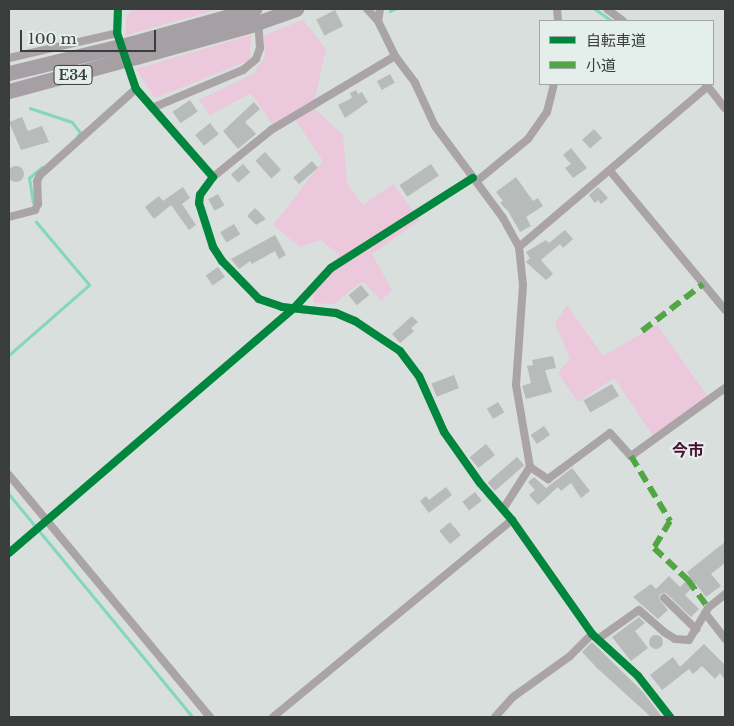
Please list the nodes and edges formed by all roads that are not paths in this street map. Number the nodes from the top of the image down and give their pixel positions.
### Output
1 (118, 9) edge
2 (296, 9) edge
3 (367, 9) edge
4 (380, 9) edge
5 (607, 9) edge
6 (252, 13) edge
7 (623, 20) edge
8 (378, 21) junction
9 (117, 33) junction
10 (135, 50) junction
11 (395, 56) junction
12 (9, 58) edge
13 (9, 73) edge
14 (554, 85) edge
15 (707, 85) edge
16 (136, 89) junction
17 (9, 91) edge
18 (152, 108) junction
19 (725, 108) edge
20 (611, 172) junction
21 (213, 177) junction
22 (475, 179) junction
23 (9, 217) edge
24 (519, 247) junction
25 (295, 307) junction
26 (725, 310) edge
27 (725, 388) edge
28 (530, 467) junction
29 (9, 475) edge
30 (503, 509) junction
31 (512, 520) junction
32 (47, 521) junction
33 (9, 553) edge
34 (725, 594) edge
35 (664, 598) dead end
36 (705, 613) junction
37 (696, 629) junction
38 (595, 637) junction
39 (725, 639) edge
40 (210, 717) edge
41 (273, 717) edge
42 (495, 717) edge
43 (670, 717) edge

1 - 9 street
2 - 6 highway, E34, bridge
3 - 8 street
4 - 8 street
5 - 7 street
6 - 10 highway, E34
6 - 18 street
8 - 11 street
9 - 12 street
9 - 16 street
10 - 13 highway, E34, bridge
10 - 17 highway, E34, bridge
11 - 21 street
11 - 22 street
14 - 22 street
15 - 19 street
15 - 20 street
16 - 18 street
16 - 23 street
18 - 21 street
20 - 24 street
20 - 26 street
21 - 25 street
22 - 24 street
22 - 25 street
24 - 28 street
25 - 30 street
25 - 32 street
27 - 28 street
28 - 30 street
29 - 32 street
30 - 31 street
31 - 38 street
31 - 41 street
32 - 33 street
32 - 40 street
34 - 36 street
35 - 37 street
36 - 37 street
36 - 39 street
37 - 38 street
38 - 42 street
38 - 43 street

